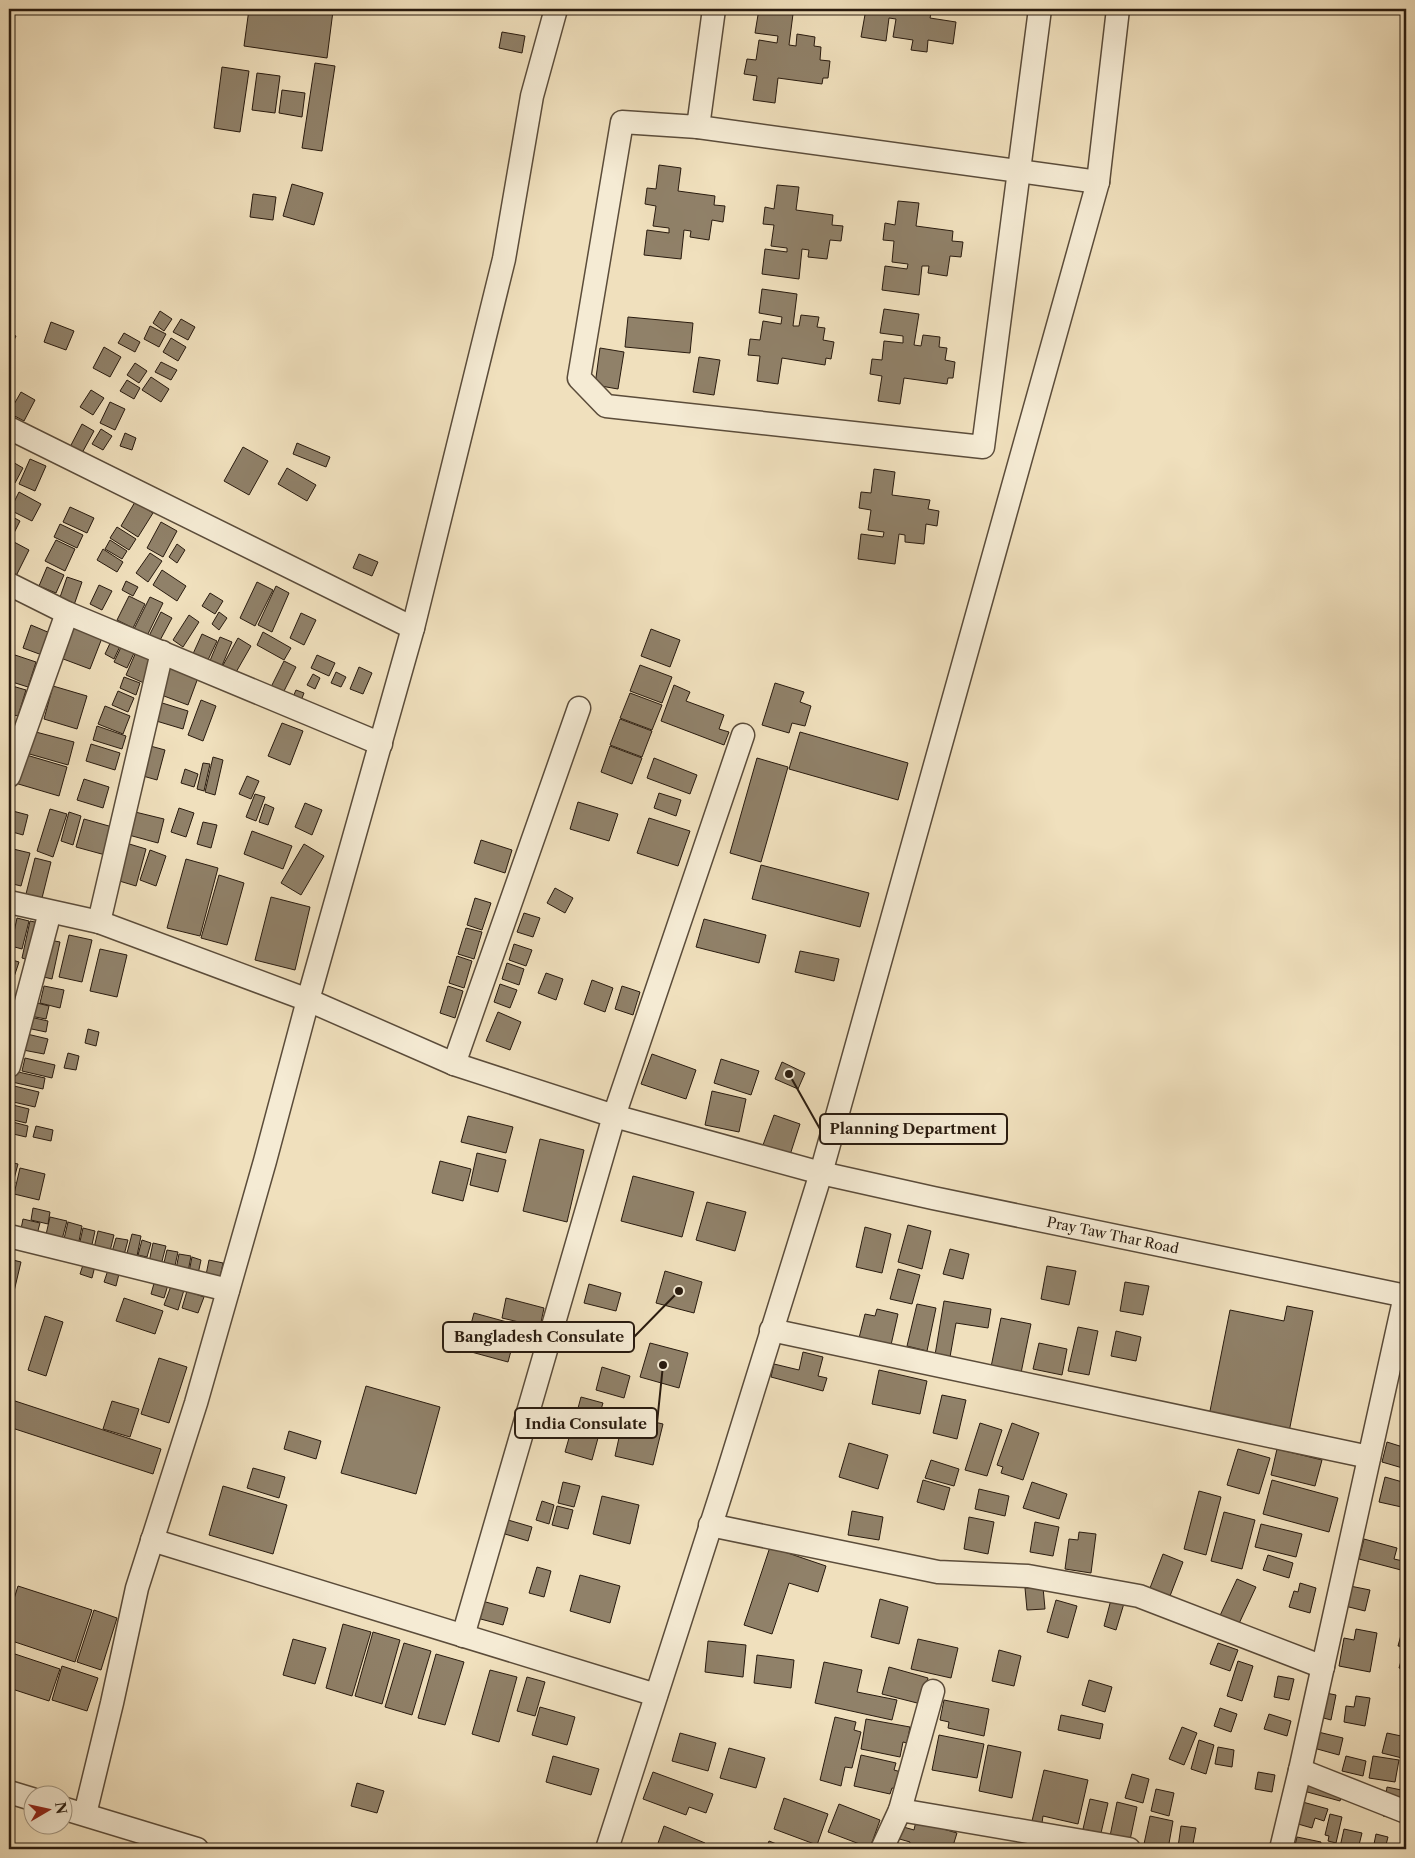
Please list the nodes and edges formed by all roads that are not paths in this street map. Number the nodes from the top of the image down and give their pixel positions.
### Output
1 (556, 9) edge
2 (714, 9) edge
3 (1040, 9) edge
4 (1118, 9) edge
5 (698, 127) junction
6 (1018, 171) junction
7 (1098, 182) junction
8 (9, 428) edge
9 (9, 584) edge
10 (67, 613) junction
11 (413, 628) junction
12 (162, 652) junction
13 (579, 708) dead end
14 (742, 735) dead end
15 (381, 744) junction
16 (9, 776) edge
17 (9, 902) edge
18 (50, 912) junction
19 (99, 922) junction
20 (308, 1000) junction
21 (454, 1064) junction
22 (9, 1066) edge
23 (614, 1116) junction
24 (820, 1173) junction
25 (9, 1236) edge
26 (228, 1290) junction
27 (1405, 1296) edge
28 (771, 1330) junction
29 (1369, 1457) junction
30 (710, 1525) junction
31 (152, 1540) junction
32 (463, 1636) junction
33 (1323, 1667) junction
34 (933, 1691) dead end
35 (656, 1695) junction
36 (1300, 1770) junction
37 (9, 1792) edge
38 (22, 1796) edge
39 (900, 1810) junction
40 (72, 1811) edge
41 (1406, 1812) edge
42 (84, 1814) junction
43 (197, 1849) edge
44 (607, 1849) edge
45 (882, 1849) edge
46 (1129, 1849) edge
47 (1281, 1849) edge

1 - 11 street
2 - 5 street
3 - 6 street
4 - 7 street
5 - 6 street
5 - 6 street
6 - 7 street
7 - 24 street
8 - 11 street
9 - 10 street
10 - 12 street
10 - 16 street
11 - 15 street
12 - 15 street
12 - 19 street
13 - 21 street
14 - 23 street
15 - 20 street
17 - 18 street, Pray Taw Thar Road
18 - 19 street, Pray Taw Thar Road
18 - 22 street
19 - 20 street, Pray Taw Thar Road
20 - 21 street, Pray Taw Thar Road
20 - 26 street
21 - 23 street, Pray Taw Thar Road
23 - 24 street, Pray Taw Thar Road
23 - 32 street
24 - 27 street, Pray Taw Thar Road
24 - 28 street
25 - 26 street
26 - 31 street
27 - 29 street
28 - 29 street
28 - 30 street
29 - 33 street
30 - 33 street
30 - 35 street
31 - 32 street
31 - 42 street
32 - 35 street
33 - 36 street
34 - 39 street
35 - 44 street
36 - 41 street
36 - 47 street
37 - 38 street
39 - 45 street
39 - 46 street
40 - 42 street
42 - 43 street

